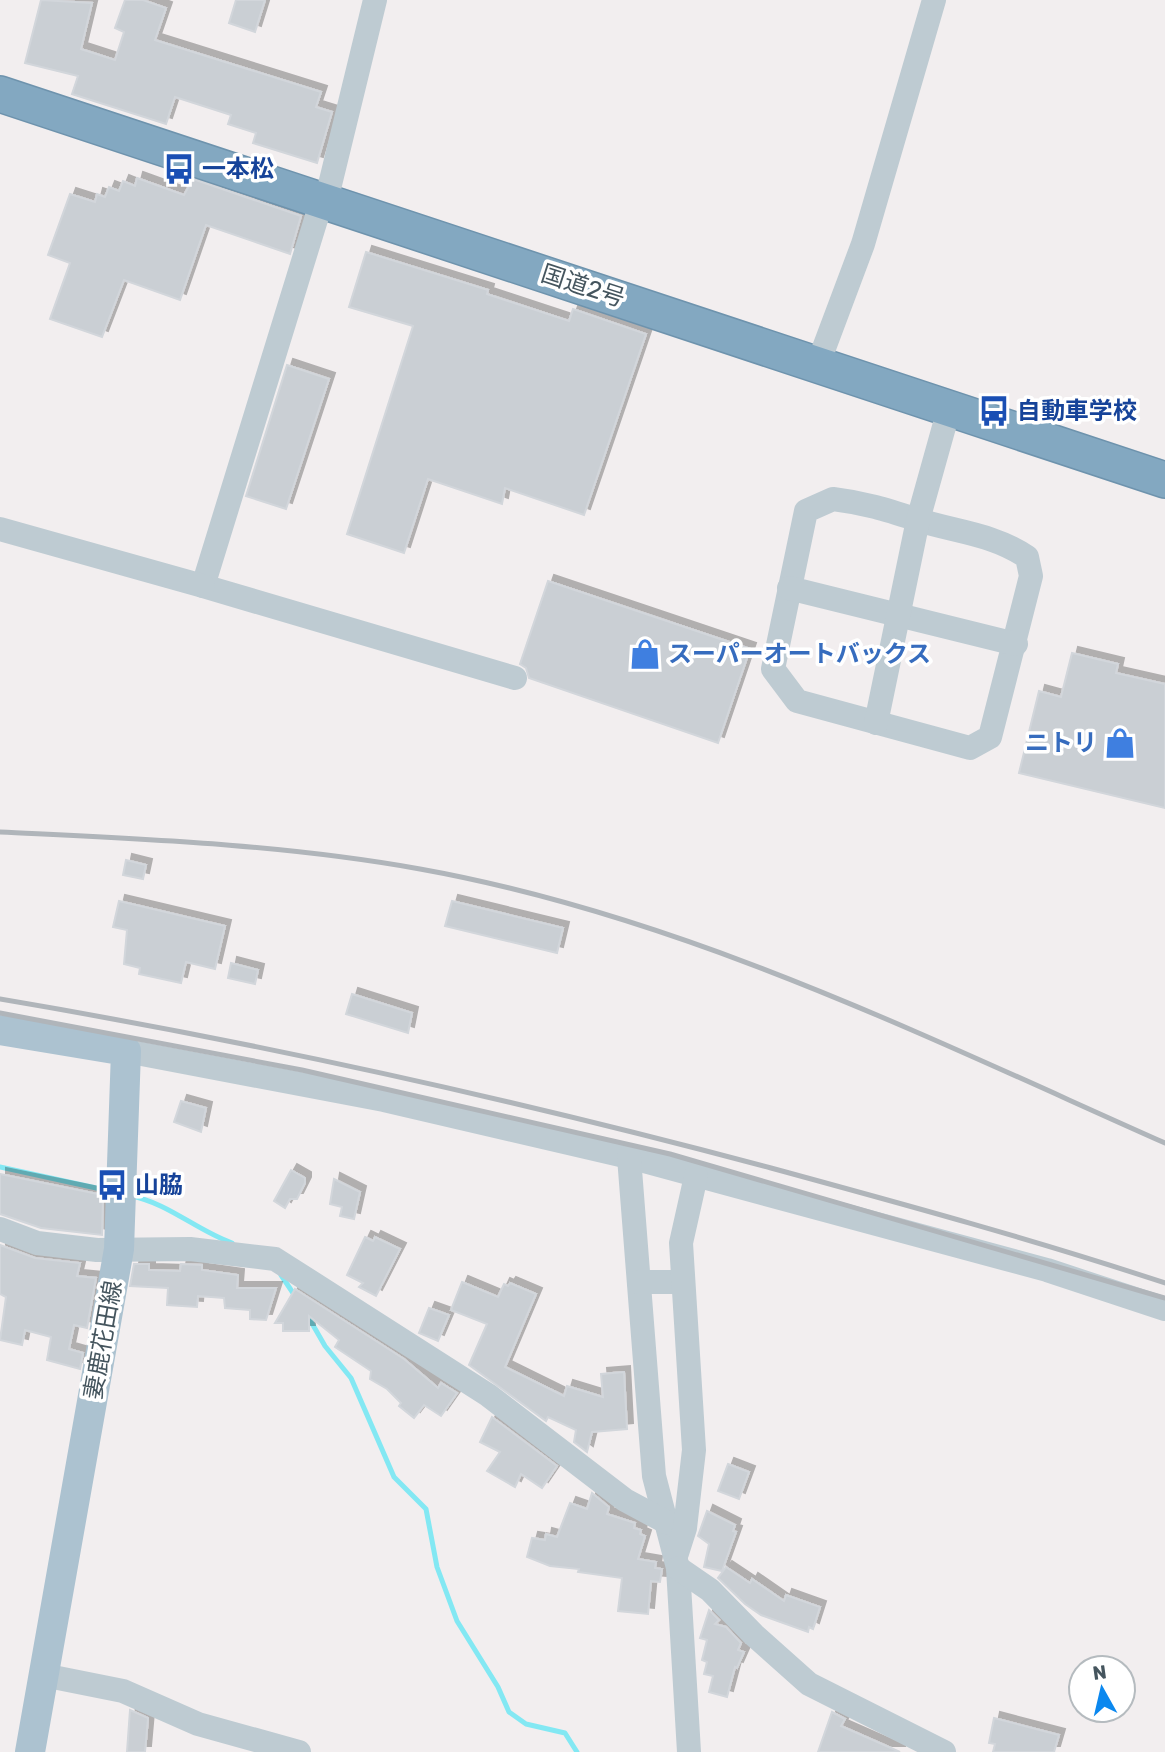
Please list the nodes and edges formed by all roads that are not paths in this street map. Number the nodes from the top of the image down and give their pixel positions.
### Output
1 (374, 0) edge
2 (934, 0) edge
3 (0, 94) edge
4 (324, 201) junction
5 (818, 364) junction
6 (949, 409) junction
7 (1165, 480) edge
8 (918, 520) junction
9 (0, 529) edge
10 (204, 586) junction
11 (789, 588) junction
12 (899, 613) junction
13 (1016, 644) junction
14 (515, 678) dead end
15 (876, 723) junction
16 (0, 1030) edge
17 (126, 1051) junction
18 (629, 1157) junction
19 (696, 1175) junction
20 (0, 1229) edge
21 (119, 1249) junction
22 (639, 1282) junction
23 (682, 1282) junction
24 (1165, 1309) edge
25 (668, 1523) junction
26 (677, 1562) junction
27 (43, 1675) junction
28 (30, 1752) edge
29 (299, 1752) edge
30 (689, 1752) edge
31 (944, 1752) edge

1 - 4 street
2 - 5 street
3 - 4 highway, 国道2号
4 - 5 highway, 国道2号
4 - 10 street
5 - 6 highway, 国道2号
6 - 7 highway, 国道2号
6 - 8 street
8 - 11 street
8 - 12 street
8 - 13 street
9 - 10 street
10 - 14 street
11 - 12 street
11 - 15 street
12 - 13 street
12 - 15 street
13 - 15 street
16 - 17 main road
17 - 18 street
17 - 21 main road, 妻鹿花田線
18 - 19 street
18 - 22 street
19 - 23 street
19 - 24 street
20 - 21 street
21 - 25 street
21 - 27 main road, 妻鹿花田線
22 - 23 street
22 - 25 street
23 - 26 street
25 - 26 street
26 - 30 street
26 - 31 street
27 - 28 main road, 妻鹿花田線
27 - 29 street

